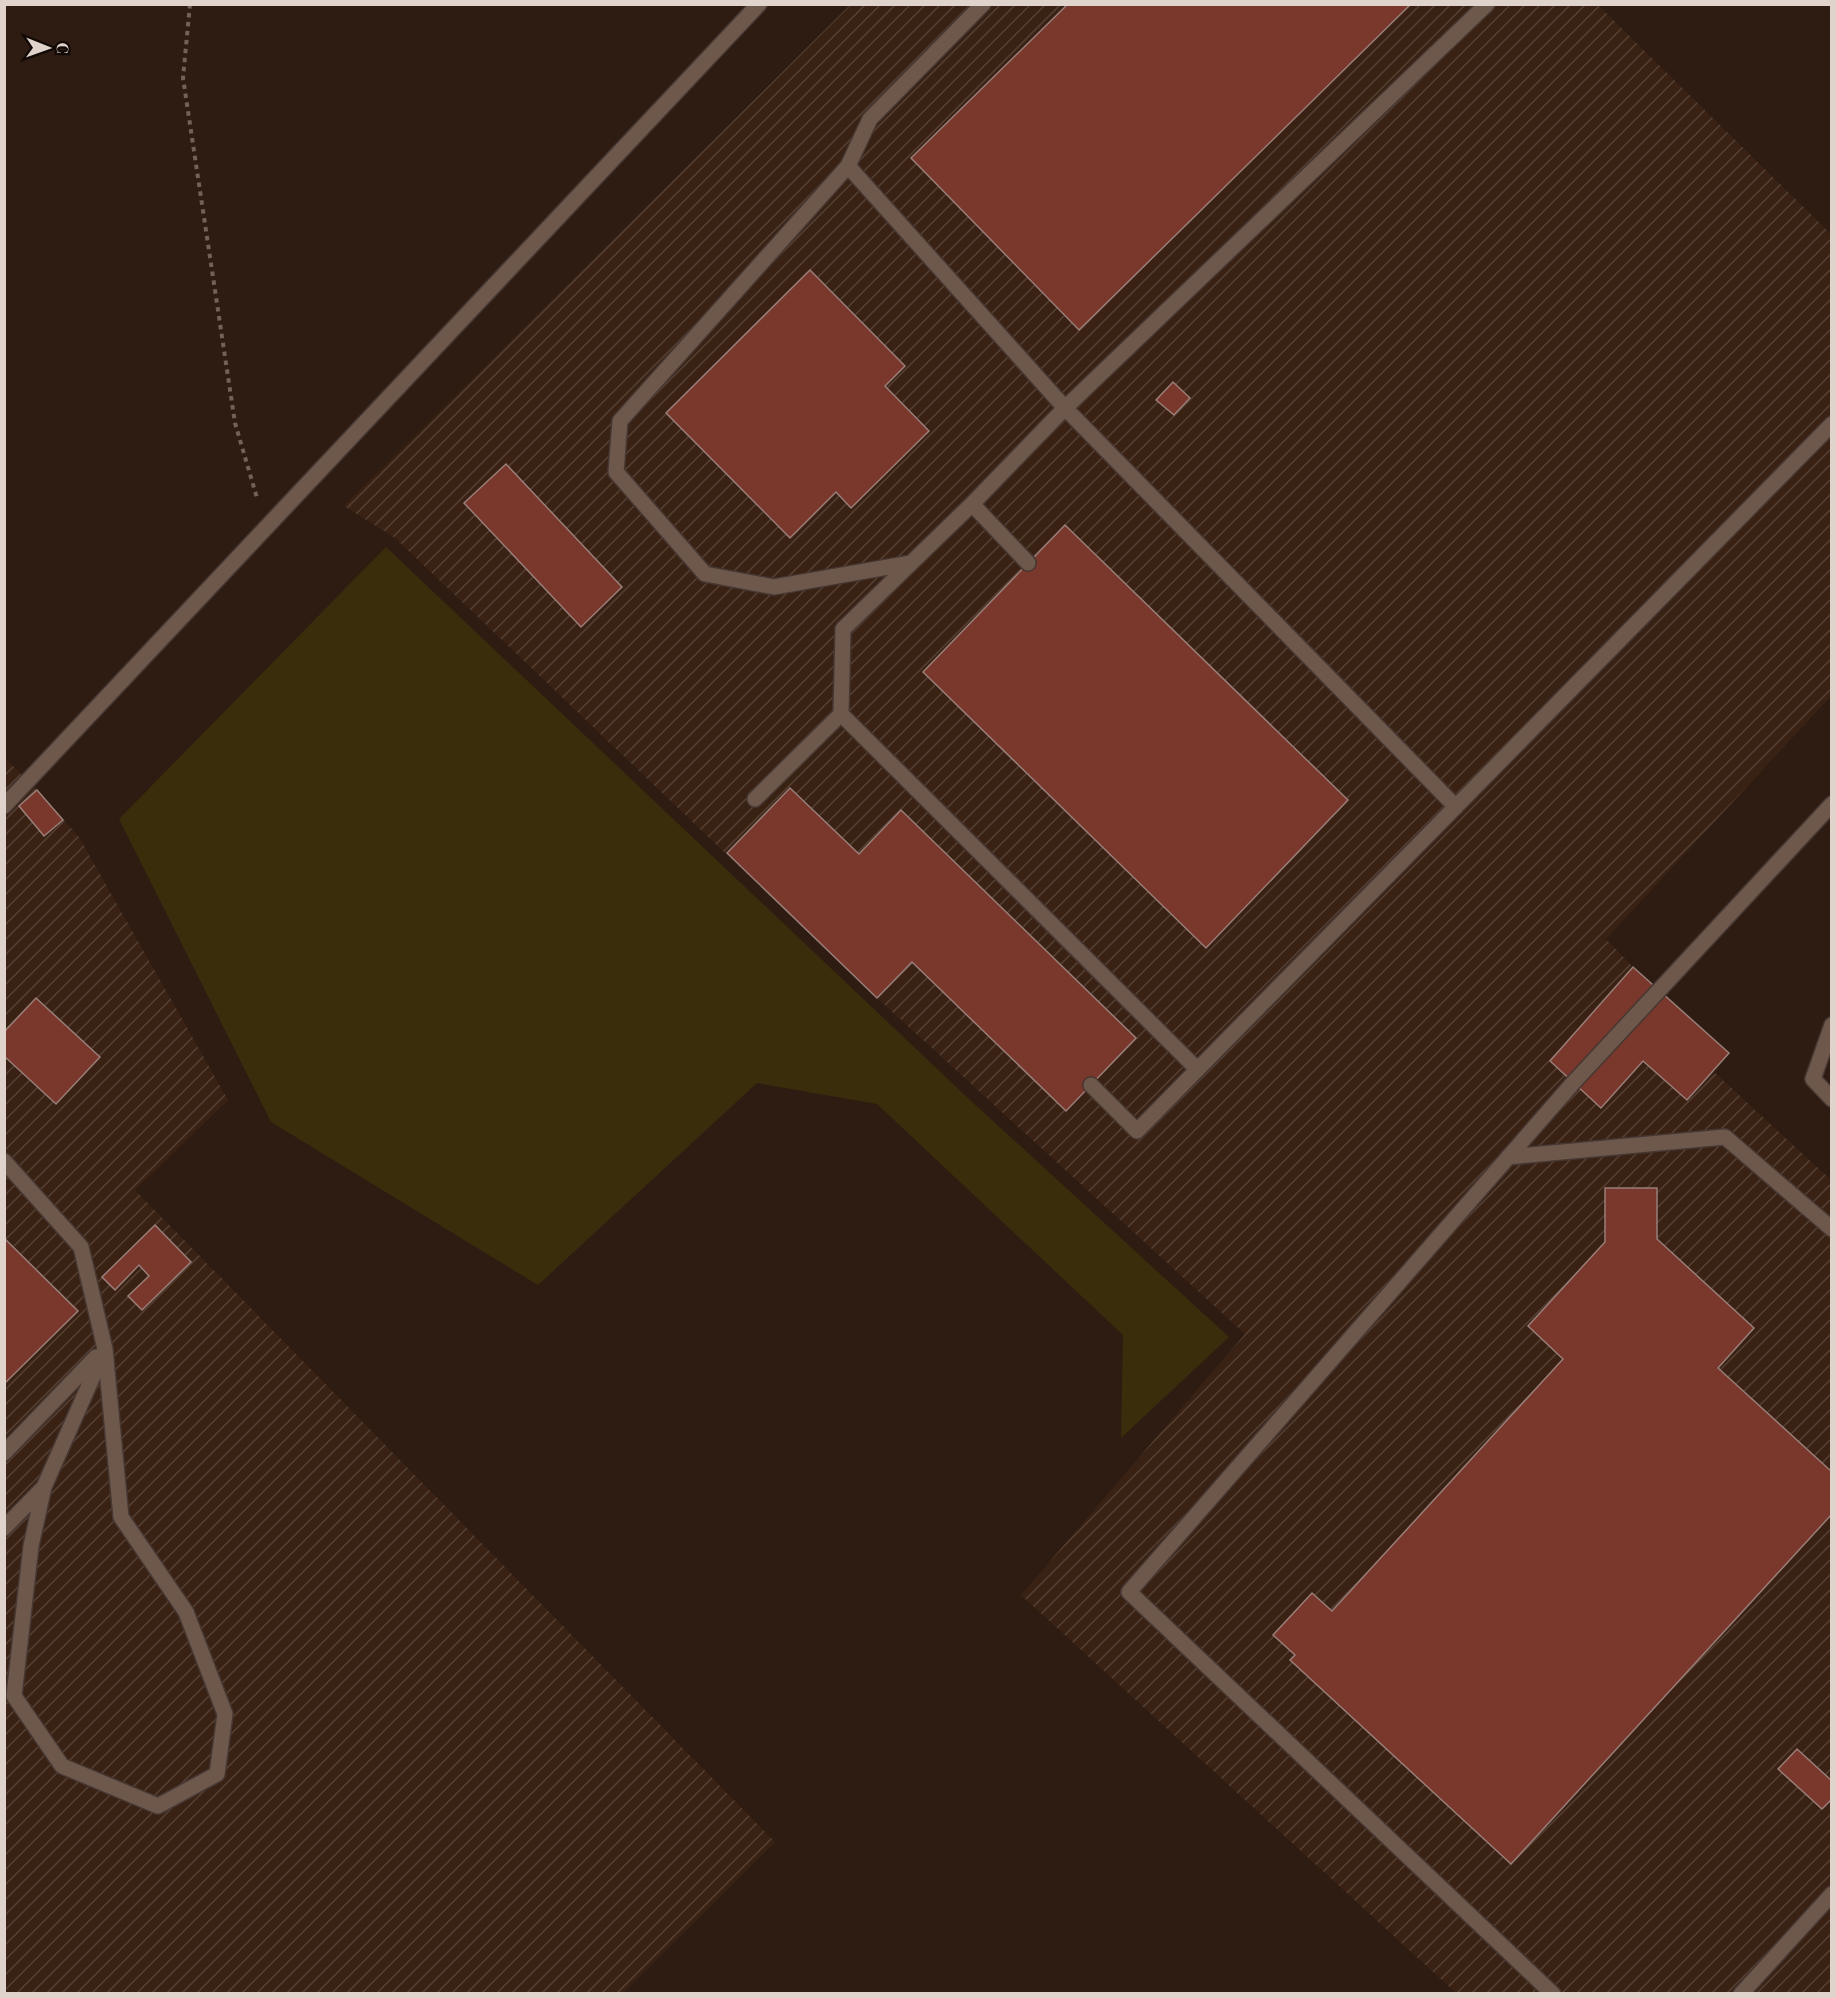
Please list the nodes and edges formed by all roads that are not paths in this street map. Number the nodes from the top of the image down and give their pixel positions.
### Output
1 (759, 4) edge
2 (983, 4) edge
3 (1487, 4) edge
4 (848, 166) junction
5 (1065, 408) junction
6 (1832, 424) edge
7 (972, 504) junction
8 (911, 563) junction
9 (1028, 563) dead end
10 (841, 714) junction
11 (755, 799) dead end
12 (1832, 804) edge
13 (4, 806) edge
14 (1456, 807) junction
15 (1832, 1025) edge
16 (1197, 1069) junction
17 (1091, 1085) dead end
18 (1832, 1099) edge
19 (1508, 1157) junction
20 (4, 1161) edge
21 (1832, 1229) edge
22 (105, 1349) junction
23 (4, 1453) edge
24 (44, 1487) junction
25 (4, 1528) edge
26 (1832, 1894) edge
27 (1553, 1994) edge
28 (1741, 1994) edge

1 - 13 lane
2 - 4 lane
3 - 5 lane
4 - 5 lane
4 - 8 lane
5 - 7 lane
5 - 14 lane
6 - 14 lane
7 - 8 lane
7 - 9 lane
8 - 10 lane
10 - 11 lane
10 - 16 lane
12 - 19 lane
14 - 16 lane
15 - 18 lane
16 - 17 lane
19 - 21 lane
19 - 27 lane
20 - 22 lane
22 - 23 lane
22 - 24 lane
22 - 24 lane
24 - 25 lane
26 - 28 lane

